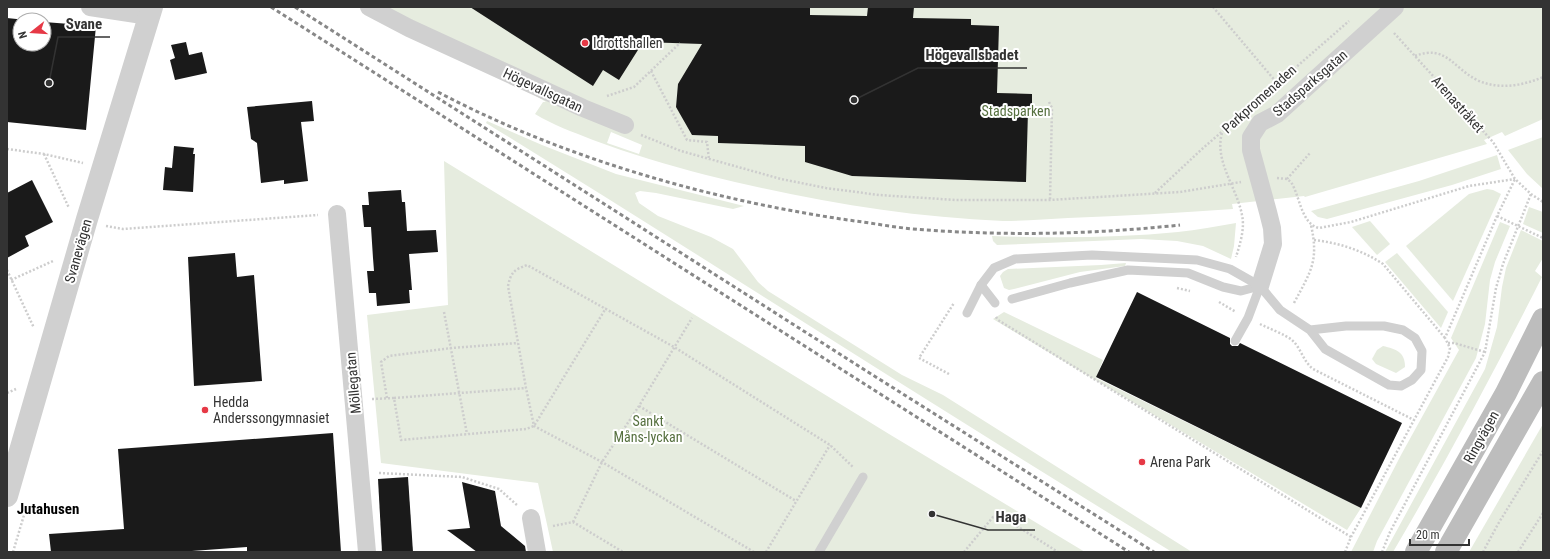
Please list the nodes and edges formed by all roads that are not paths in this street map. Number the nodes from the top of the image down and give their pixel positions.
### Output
1 (90, 7) edge
2 (369, 7) edge
3 (1395, 7) edge
4 (150, 12) edge
5 (625, 125) road end
6 (337, 214) road end
7 (1260, 286) junction
8 (979, 288) junction
9 (1012, 299) dead end
10 (995, 303) dead end
11 (967, 313) dead end
12 (1543, 319) edge
13 (1310, 330) junction
14 (1235, 341) dead end
15 (1543, 382) edge
16 (863, 477) road end
17 (7, 496) edge
18 (531, 518) road end
19 (367, 552) edge
20 (537, 552) edge
21 (819, 552) edge
22 (1416, 552) edge
23 (1446, 552) edge

1 - 4 street
2 - 5 street, Högevallsgatan
3 - 7 street, Stadsparksgatan
4 - 17 street, Svanevägen
6 - 19 street, Möllegatan
7 - 8 lane
7 - 9 lane
7 - 13 lane
7 - 14 lane
8 - 10 lane
8 - 11 lane
12 - 22 main road, Ringvägen
13 - 13 lane
15 - 23 main road, Ringvägen
16 - 21 lane
18 - 20 street

